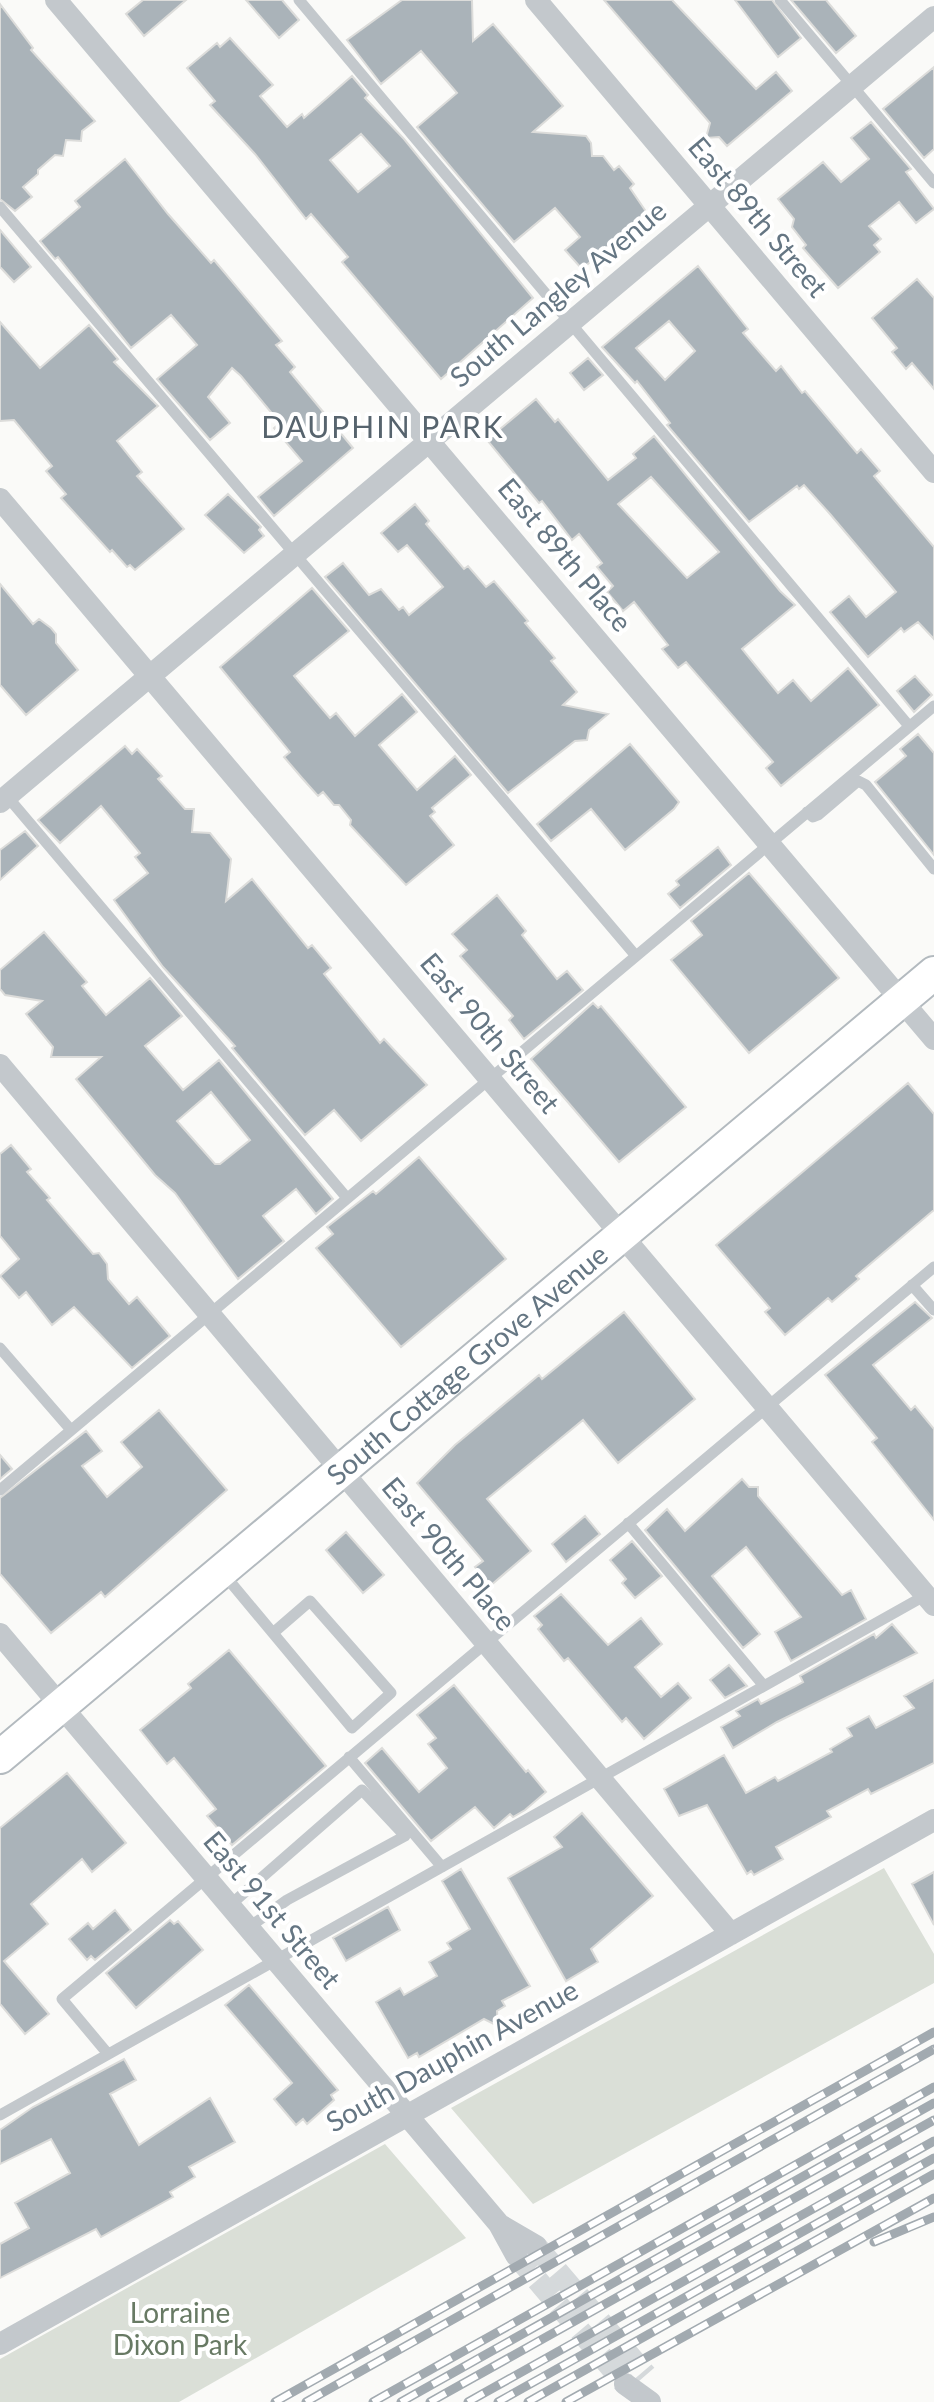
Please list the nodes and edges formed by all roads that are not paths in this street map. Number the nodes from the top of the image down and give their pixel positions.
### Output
1 (56, 0) edge
2 (299, 0) edge
3 (536, 0) edge
4 (780, 0) edge
5 (934, 17) edge
6 (852, 86) junction
7 (934, 183) edge
8 (709, 206) junction
9 (0, 207) edge
10 (571, 322) junction
11 (430, 441) junction
12 (934, 472) edge
13 (0, 499) edge
14 (293, 555) junction
15 (149, 676) junction
16 (934, 706) edge
17 (909, 726) junction
18 (2, 796) edge
19 (807, 812) junction
20 (769, 844) junction
21 (934, 869) edge
22 (636, 956) junction
23 (934, 973) edge
24 (901, 1000) junction
25 (934, 1039) edge
26 (0, 1065) edge
27 (490, 1079) junction
28 (347, 1198) junction
29 (622, 1235) junction
30 (934, 1267) edge
31 (912, 1285) junction
32 (934, 1310) edge
33 (209, 1314) junction
34 (0, 1348) edge
35 (767, 1407) junction
36 (71, 1430) junction
37 (341, 1472) junction
38 (0, 1490) edge
39 (628, 1523) junction
40 (221, 1571) junction
41 (931, 1597) edge
42 (273, 1633) junction
43 (0, 1634) edge
44 (485, 1643) junction
45 (764, 1686) junction
46 (60, 1706) junction
47 (0, 1757) edge
48 (349, 1757) junction
49 (600, 1778) junction
50 (934, 1820) edge
51 (442, 1867) junction
52 (206, 1878) junction
53 (229, 1906) junction
54 (248, 1928) junction
55 (731, 1934) junction
56 (276, 1960) junction
57 (108, 2054) junction
58 (0, 2115) edge
59 (407, 2116) junction
60 (526, 2251) tunnel mouth
61 (0, 2344) edge
62 (646, 2375) tunnel mouth
63 (625, 2384) tunnel mouth
64 (650, 2402) edge

1 - 11 street, East 89th Place
2 - 10 lane
3 - 8 street, East 89th Street
4 - 6 lane
5 - 6 street, South Langley Avenue
6 - 7 lane
6 - 8 street, South Langley Avenue
8 - 10 street, South Langley Avenue
8 - 12 street, East 89th Street
9 - 14 lane
10 - 11 street, South Langley Avenue
10 - 17 lane
11 - 14 street, South Langley Avenue
11 - 20 street, East 89th Place
13 - 15 street, East 90th Street
14 - 15 street, South Langley Avenue
14 - 22 lane
15 - 18 street, South Langley Avenue
15 - 27 street, East 90th Street
16 - 17 lane
17 - 19 lane
18 - 28 lane
19 - 20 lane
19 - 21 lane
20 - 22 lane
20 - 24 street, East 89th Place
22 - 27 lane
23 - 24 main road, South Cottage Grove Avenue
24 - 25 street, East 89th Place
24 - 29 main road, South Cottage Grove Avenue
26 - 33 street, East 90th Place
27 - 28 lane
27 - 29 street, East 90th Street
28 - 33 lane
29 - 35 street, East 90th Street
29 - 37 main road, South Cottage Grove Avenue
30 - 31 lane
31 - 32 lane
31 - 35 lane
33 - 36 lane
33 - 37 street, East 90th Place
34 - 36 lane
35 - 39 lane
35 - 41 street, East 90th Street
36 - 38 lane
37 - 40 main road, South Cottage Grove Avenue
37 - 44 street, East 90th Place
39 - 44 lane
39 - 45 lane
40 - 42 lane
40 - 46 main road, South Cottage Grove Avenue
41 - 45 lane
42 - 42 lane
43 - 46 street, East 91st Street
44 - 48 lane
44 - 49 street, East 90th Place
45 - 49 lane
46 - 47 main road, South Cottage Grove Avenue
46 - 52 street, East 91st Street
48 - 51 lane
48 - 52 lane
49 - 51 lane
49 - 55 street, East 90th Place
50 - 55 street, South Dauphin Avenue
51 - 56 lane
52 - 53 street, East 91st Street
52 - 57 lane
53 - 54 street, East 91st Street
53 - 54 lane
54 - 56 street, East 91st Street
55 - 59 street, South Dauphin Avenue
56 - 57 lane
56 - 59 street, East 91st Street
57 - 58 lane
59 - 60 street, East 91st Street
59 - 61 street, South Dauphin Avenue
62 - 64 street
63 - 64 street

